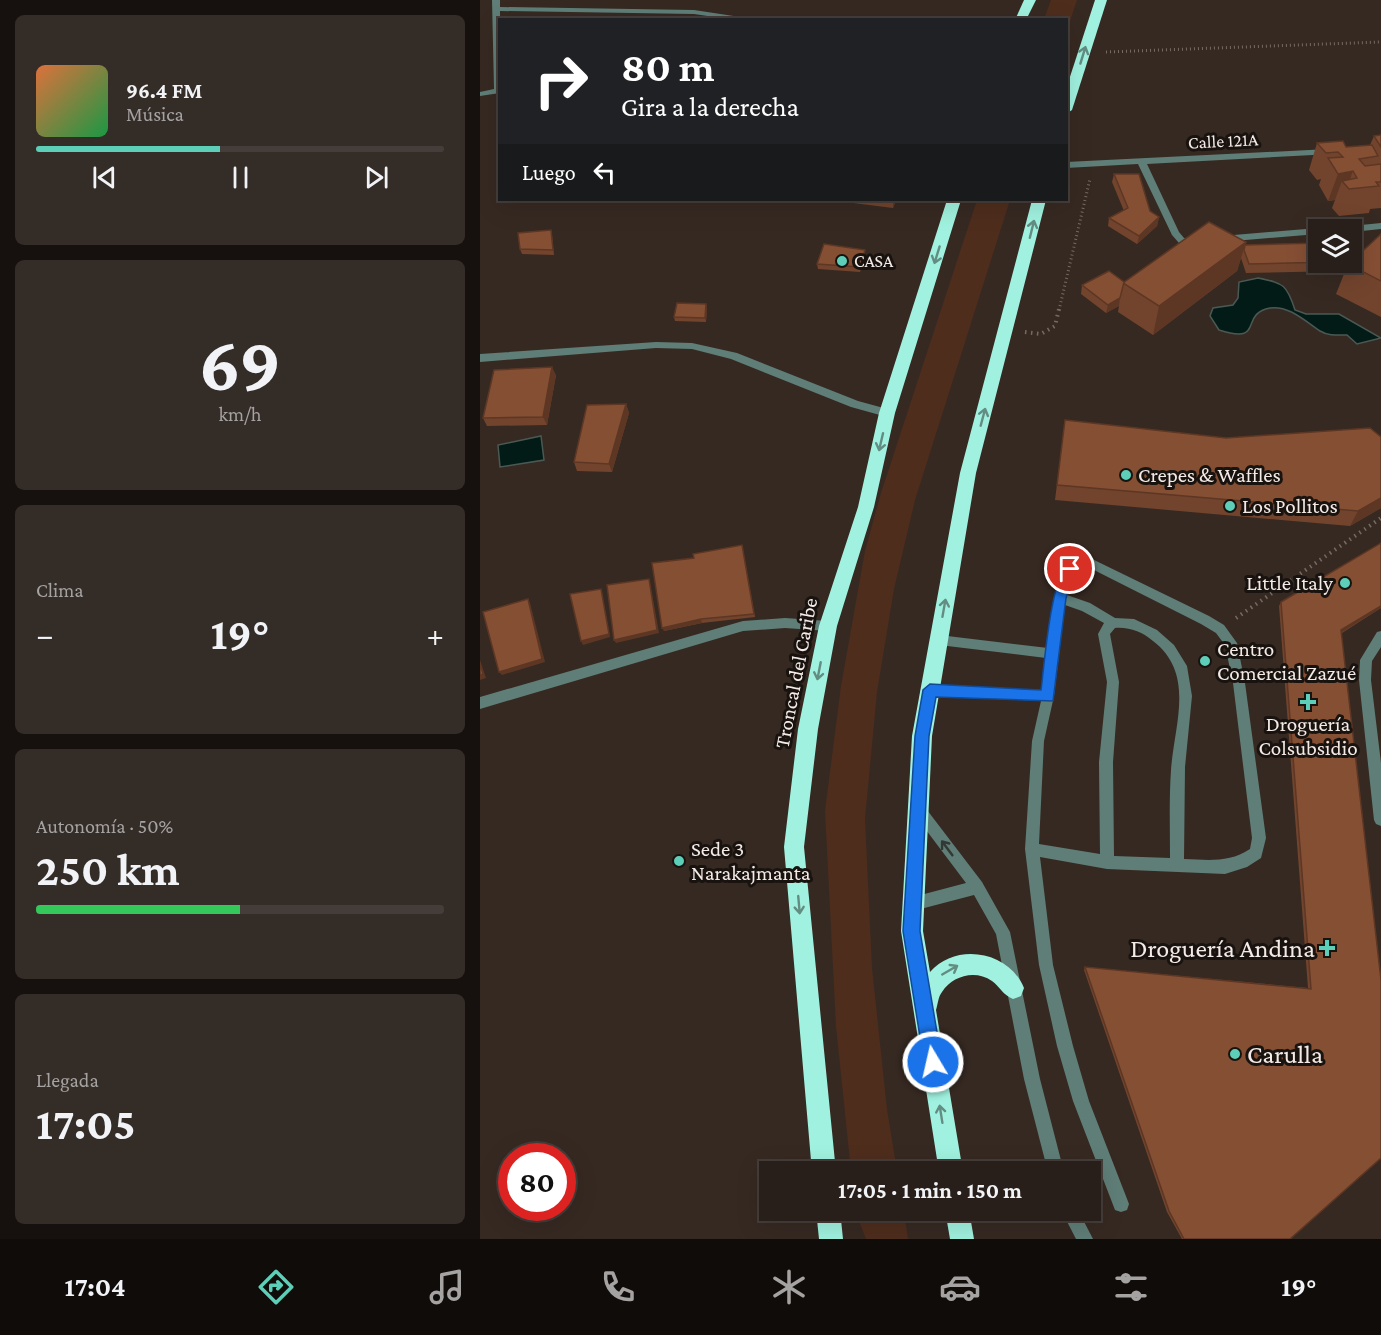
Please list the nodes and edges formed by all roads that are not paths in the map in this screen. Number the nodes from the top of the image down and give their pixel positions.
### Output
1 (496, 0) edge
2 (1030, 0) edge
3 (1101, 0) edge
4 (497, 9) junction
5 (738, 18) edge
6 (1021, 18) edge
7 (498, 50) edge
8 (498, 91) edge
9 (480, 94) edge
10 (1068, 104) edge
11 (1335, 152) edge
12 (1141, 161) junction
13 (1068, 165) edge
14 (954, 201) edge
15 (1039, 201) edge
16 (1381, 226) edge
17 (1362, 228) edge
18 (1308, 232) edge
19 (480, 358) edge
20 (887, 413) junction
21 (1060, 598) junction
22 (1112, 622) junction
23 (828, 626) junction
24 (1381, 636) edge
25 (939, 640) junction
26 (1376, 648) edge
27 (1053, 654) junction
28 (930, 690) junction
29 (1048, 696) junction
30 (480, 703) edge
31 (918, 809) junction
32 (1381, 820) edge
33 (1032, 849) junction
34 (1107, 862) junction
35 (1177, 864) junction
36 (976, 887) junction
37 (913, 904) junction
38 (1013, 988) junction
39 (926, 1018) junction
40 (823, 1161) edge
41 (949, 1161) edge
42 (1053, 1161) edge
43 (1121, 1204) dead end
44 (829, 1221) edge
45 (959, 1221) edge
46 (1075, 1221) edge
47 (831, 1239) edge
48 (962, 1239) edge
49 (1085, 1239) edge

1 - 4 street
2 - 6 highway
10 -> 3 highway
4 - 5 street
4 - 7 street
8 - 9 street
11 - 12 street, Calle 121A
12 - 13 street, Calle 121A
12 - 18 street
14 -> 20 highway, Troncal del Caribe
25 -> 15 highway
16 - 17 street
19 - 20 street
20 -> 23 highway, Troncal del Caribe
21 - 22 street
21 - 27 street
21 - 35 street
22 - 34 street
22 - 35 street
23 - 30 street
23 -> 40 highway, Troncal del Caribe
24 - 26 street
25 - 27 street
25 - 28 highway
26 - 32 street
27 - 29 street
28 - 29 street
28 - 31 highway
29 - 33 street
36 -> 31 street
31 - 37 highway
33 - 34 street
33 - 43 street
34 - 35 street
36 - 37 street
36 - 38 street
37 - 39 highway
39 -> 38 highway
38 - 42 street
41 -> 39 highway
44 - 47 highway
45 - 48 highway
46 - 49 street

